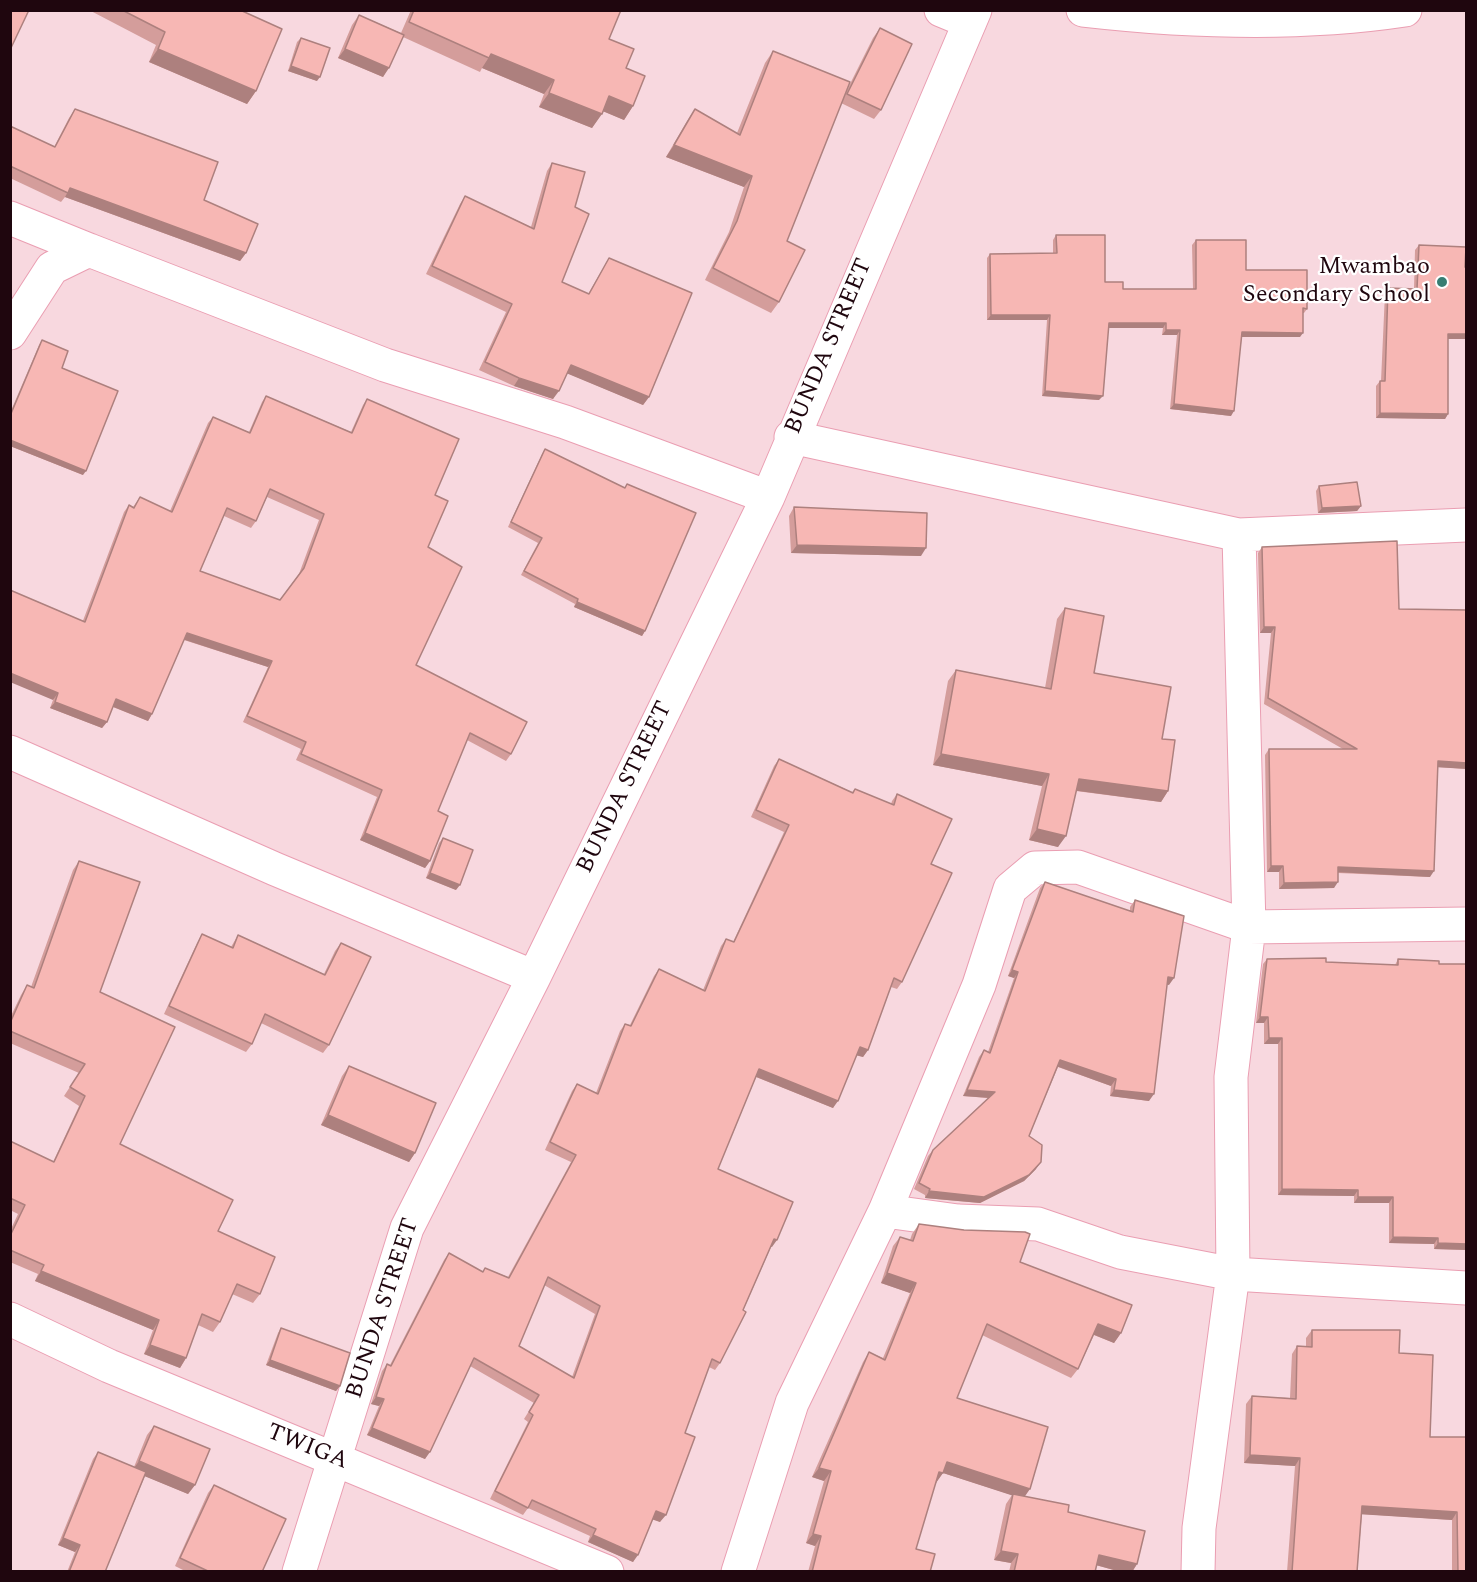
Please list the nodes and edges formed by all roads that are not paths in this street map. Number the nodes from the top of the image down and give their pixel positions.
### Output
1 (1083, 10) edge
2 (1405, 10) edge
3 (962, 14) edge
4 (10, 218) edge
5 (89, 250) junction
6 (10, 333) edge
7 (791, 437) junction
8 (768, 497) junction
9 (1467, 525) edge
10 (1239, 535) junction
11 (10, 752) edge
12 (1467, 924) edge
13 (1249, 927) junction
14 (534, 977) junction
15 (885, 1211) junction
16 (1233, 1274) junction
17 (1467, 1288) edge
18 (10, 1319) edge
19 (335, 1460) junction
20 (299, 1572) edge
21 (607, 1572) edge
22 (738, 1572) edge
23 (1198, 1572) edge

1 - 2 street
3 - 7 street, BUNDA STREET
4 - 5 street
5 - 6 street
5 - 8 street
7 - 8 street, BUNDA STREET
7 - 10 street
8 - 14 street, BUNDA STREET
9 - 10 street
10 - 13 street
11 - 14 street
12 - 13 street
13 - 15 street
13 - 16 street
14 - 19 street, BUNDA STREET
15 - 16 street
15 - 22 street
16 - 17 street
16 - 23 street
18 - 19 street, TWIGA
19 - 20 street, BUNDA STREET
19 - 21 street, TWIGA

